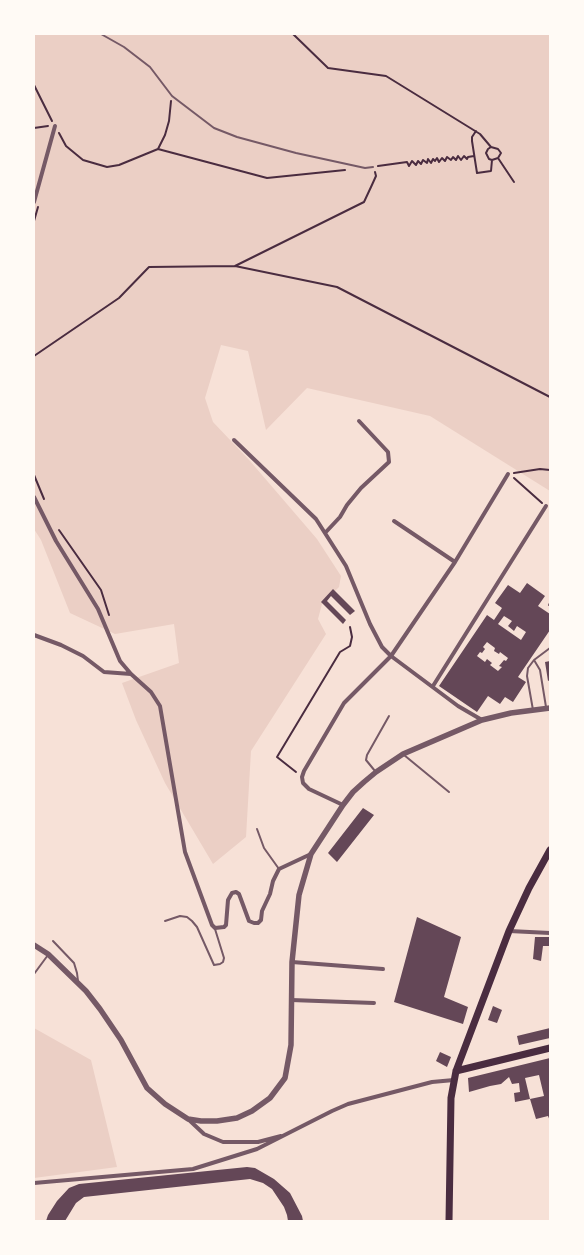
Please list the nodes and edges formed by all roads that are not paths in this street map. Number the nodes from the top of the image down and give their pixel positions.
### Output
1 (100, 34) edge
2 (55, 126) road end
3 (373, 167) dead end
4 (34, 202) edge
5 (359, 421) dead end
6 (234, 440) dead end
7 (508, 474) road end
8 (34, 497) edge
9 (546, 506) road end
10 (394, 521) dead end
11 (325, 533) junction
12 (454, 562) junction
13 (34, 635) edge
14 (550, 648) edge
15 (391, 656) junction
16 (534, 660) junction
17 (131, 674) junction
18 (433, 686) junction
19 (548, 708) edge
20 (533, 710) junction
21 (389, 716) dead end
22 (482, 720) junction
23 (403, 754) junction
24 (376, 772) junction
25 (449, 792) dead end
26 (343, 806) junction
27 (257, 829) dead end
28 (550, 850) edge
29 (311, 854) junction
30 (279, 868) junction
31 (165, 921) dead end
32 (215, 928) junction
33 (509, 931) junction
34 (550, 933) edge
35 (53, 941) dead end
36 (34, 945) edge
37 (48, 954) junction
38 (292, 962) junction
39 (383, 968) dead end
40 (34, 974) edge
41 (78, 982) junction
42 (291, 1000) junction
43 (374, 1004) dead end
44 (550, 1048) edge
45 (456, 1071) junction
46 (454, 1080) junction
47 (188, 1119) junction
48 (289, 1134) junction
49 (34, 1183) edge
50 (449, 1221) edge

1 - 3 lane
2 - 4 street
5 - 11 street
6 - 11 street
7 - 12 street
8 - 17 street
9 - 18 street
10 - 12 street
11 - 15 street
12 - 15 street
13 - 17 street
14 - 16 lane
15 - 18 street
15 - 26 street
16 - 19 lane
16 - 20 lane
17 - 32 street
18 - 22 street
19 - 20 street
20 - 22 street
21 - 24 lane
22 - 23 street
23 - 24 street
23 - 25 lane
24 - 26 street
26 - 29 street
27 - 30 lane
28 - 33 main road
29 - 30 street
29 - 38 street
30 - 32 street
31 - 32 lane
33 - 34 street
33 - 45 main road
35 - 41 lane
36 - 37 street
37 - 40 lane
37 - 41 street
38 - 39 street
38 - 42 street
41 - 47 street
42 - 43 street
42 - 47 street
44 - 45 main road
45 - 46 main road
46 - 48 street
46 - 50 main road
47 - 48 street
48 - 49 street

